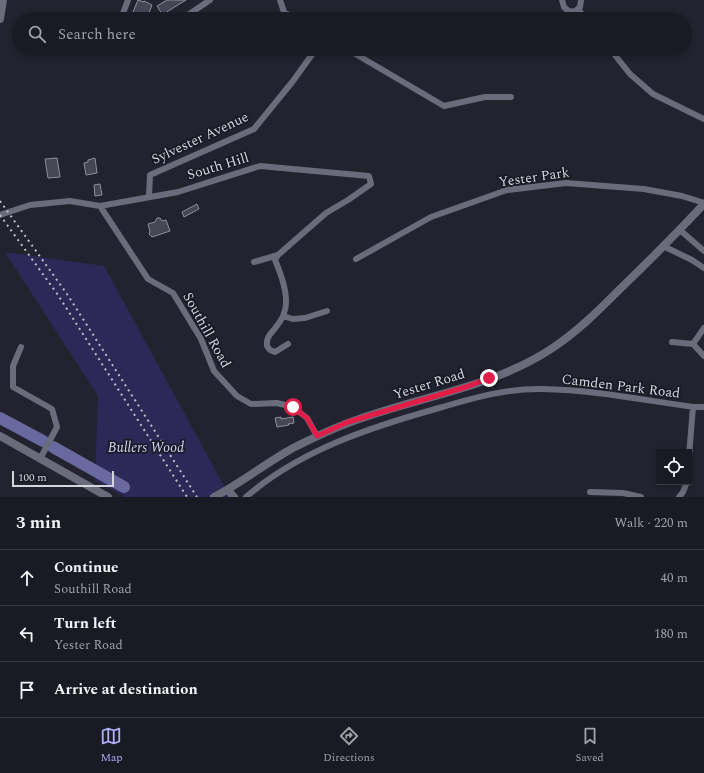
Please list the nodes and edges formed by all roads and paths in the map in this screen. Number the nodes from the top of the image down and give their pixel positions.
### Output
1 (3, 0) edge
2 (128, 0) edge
3 (210, 0) edge
4 (280, 0) edge
5 (562, 0) edge
6 (581, 0) edge
7 (578, 9) junction
8 (124, 12) edge
9 (192, 12) edge
10 (284, 12) edge
11 (580, 12) edge
12 (0, 19) edge
13 (311, 56) edge
14 (359, 56) edge
15 (616, 56) edge
16 (511, 97) dead end
17 (704, 118) edge
18 (149, 196) junction
19 (704, 203) edge
20 (100, 206) junction
21 (0, 215) edge
22 (680, 230) junction
23 (664, 246) junction
24 (704, 251) edge
25 (278, 255) junction
26 (356, 259) dead end
27 (254, 262) dead end
28 (704, 268) edge
29 (327, 310) dead end
30 (283, 316) junction
31 (704, 328) edge
32 (672, 342) dead end
33 (288, 344) dead end
34 (693, 344) junction
35 (21, 348) dead end
36 (704, 356) edge
37 (693, 407) junction
38 (704, 407) edge
39 (0, 436) edge
40 (317, 436) junction
41 (690, 449) edge
42 (40, 459) junction
43 (686, 485) edge
44 (228, 490) junction
45 (590, 492) dead end
46 (108, 497) edge
47 (214, 497) edge
48 (234, 497) edge
49 (246, 497) edge
50 (641, 497) edge
51 (679, 497) edge

1 - 12 street
2 - 8 street
3 - 9 street
4 - 10 street
5 - 7 street
6 - 7 street
7 - 11 street
13 - 18 street, Sylvester Avenue
14 - 16 street
15 - 17 street
18 - 20 street, South Hill
18 - 25 street, South Hill
19 - 22 street, Yester Road
19 - 26 street, Yester Park
20 - 21 street
20 - 40 street, Southill Road
22 - 23 street, Yester Road
22 - 24 street
23 - 28 street
23 - 40 street, Yester Road
25 - 27 street
25 - 30 street
29 - 30 street
30 - 33 street
31 - 34 street
32 - 34 street
34 - 36 street
35 - 42 street
37 - 38 street, Camden Park Road
37 - 41 street
37 - 49 street, Camden Park Road
39 - 42 street
40 - 44 street, Yester Road
42 - 46 street
43 - 51 street
44 - 47 street, Yester Road
44 - 48 street
45 - 50 street

